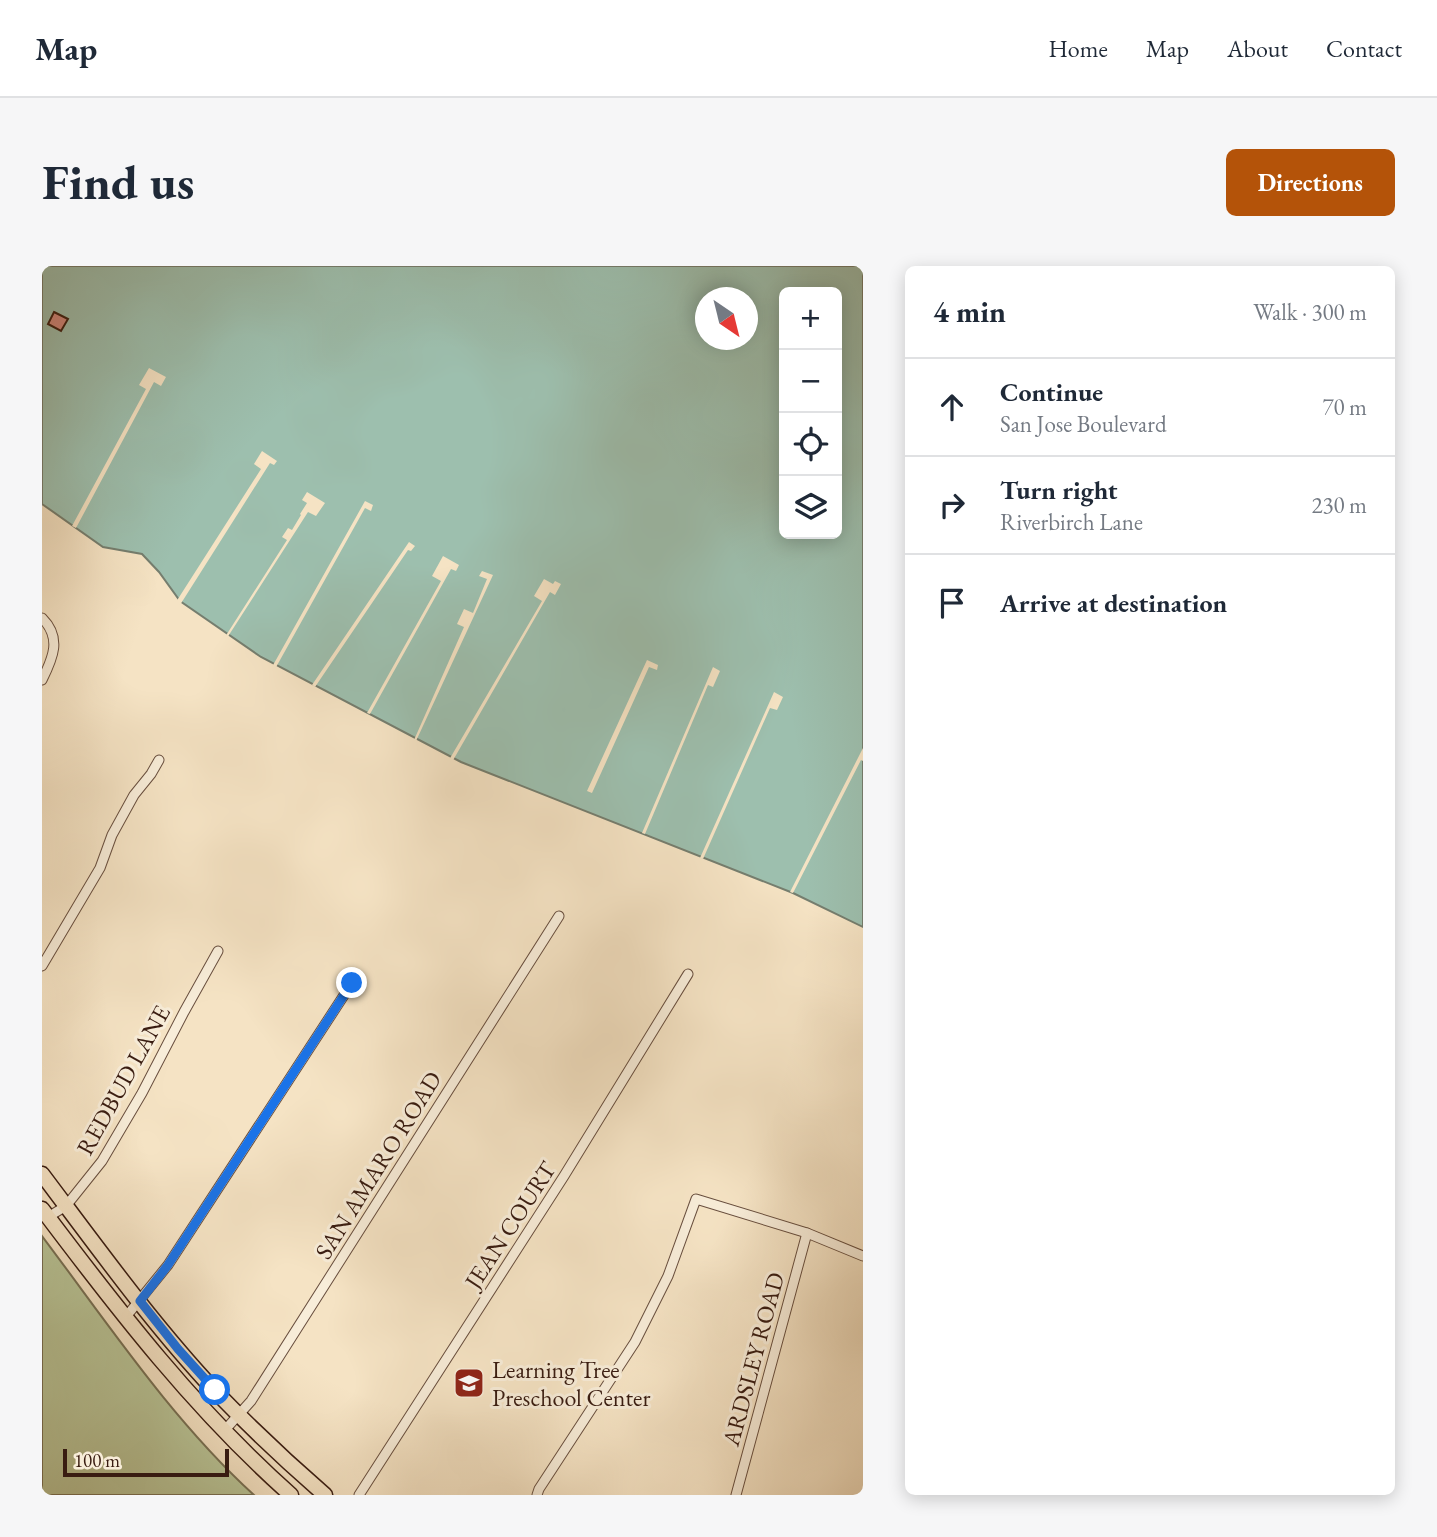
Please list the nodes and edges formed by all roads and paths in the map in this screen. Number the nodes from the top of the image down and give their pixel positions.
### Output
1 (42, 618) edge
2 (42, 680) edge
3 (159, 760) dead end
4 (559, 916) dead end
5 (218, 951) dead end
6 (42, 966) edge
7 (688, 974) dead end
8 (352, 983) dead end
9 (42, 1174) edge
10 (66, 1206) junction
11 (45, 1213) edge
12 (807, 1233) junction
13 (863, 1256) edge
14 (140, 1301) junction
15 (125, 1318) junction
16 (239, 1414) junction
17 (224, 1431) junction
18 (291, 1495) edge
19 (325, 1495) edge
20 (359, 1495) edge
21 (537, 1495) edge
22 (736, 1495) edge

1 - 2 street
3 - 6 street
4 - 16 street, SAN AMARO ROAD
5 - 10 street, REDBUD LANE
7 - 20 street, JEAN COURT
8 - 14 street
9 - 10 main road
10 - 11 street, REDBUD LANE
10 - 14 main road
11 - 15 main road
12 - 13 street
12 - 21 street
12 - 22 street, ARDSLEY ROAD
14 - 15 street
14 - 16 main road
15 - 17 main road
16 - 17 street, SAN AMARO ROAD
16 - 19 main road
17 - 18 main road

